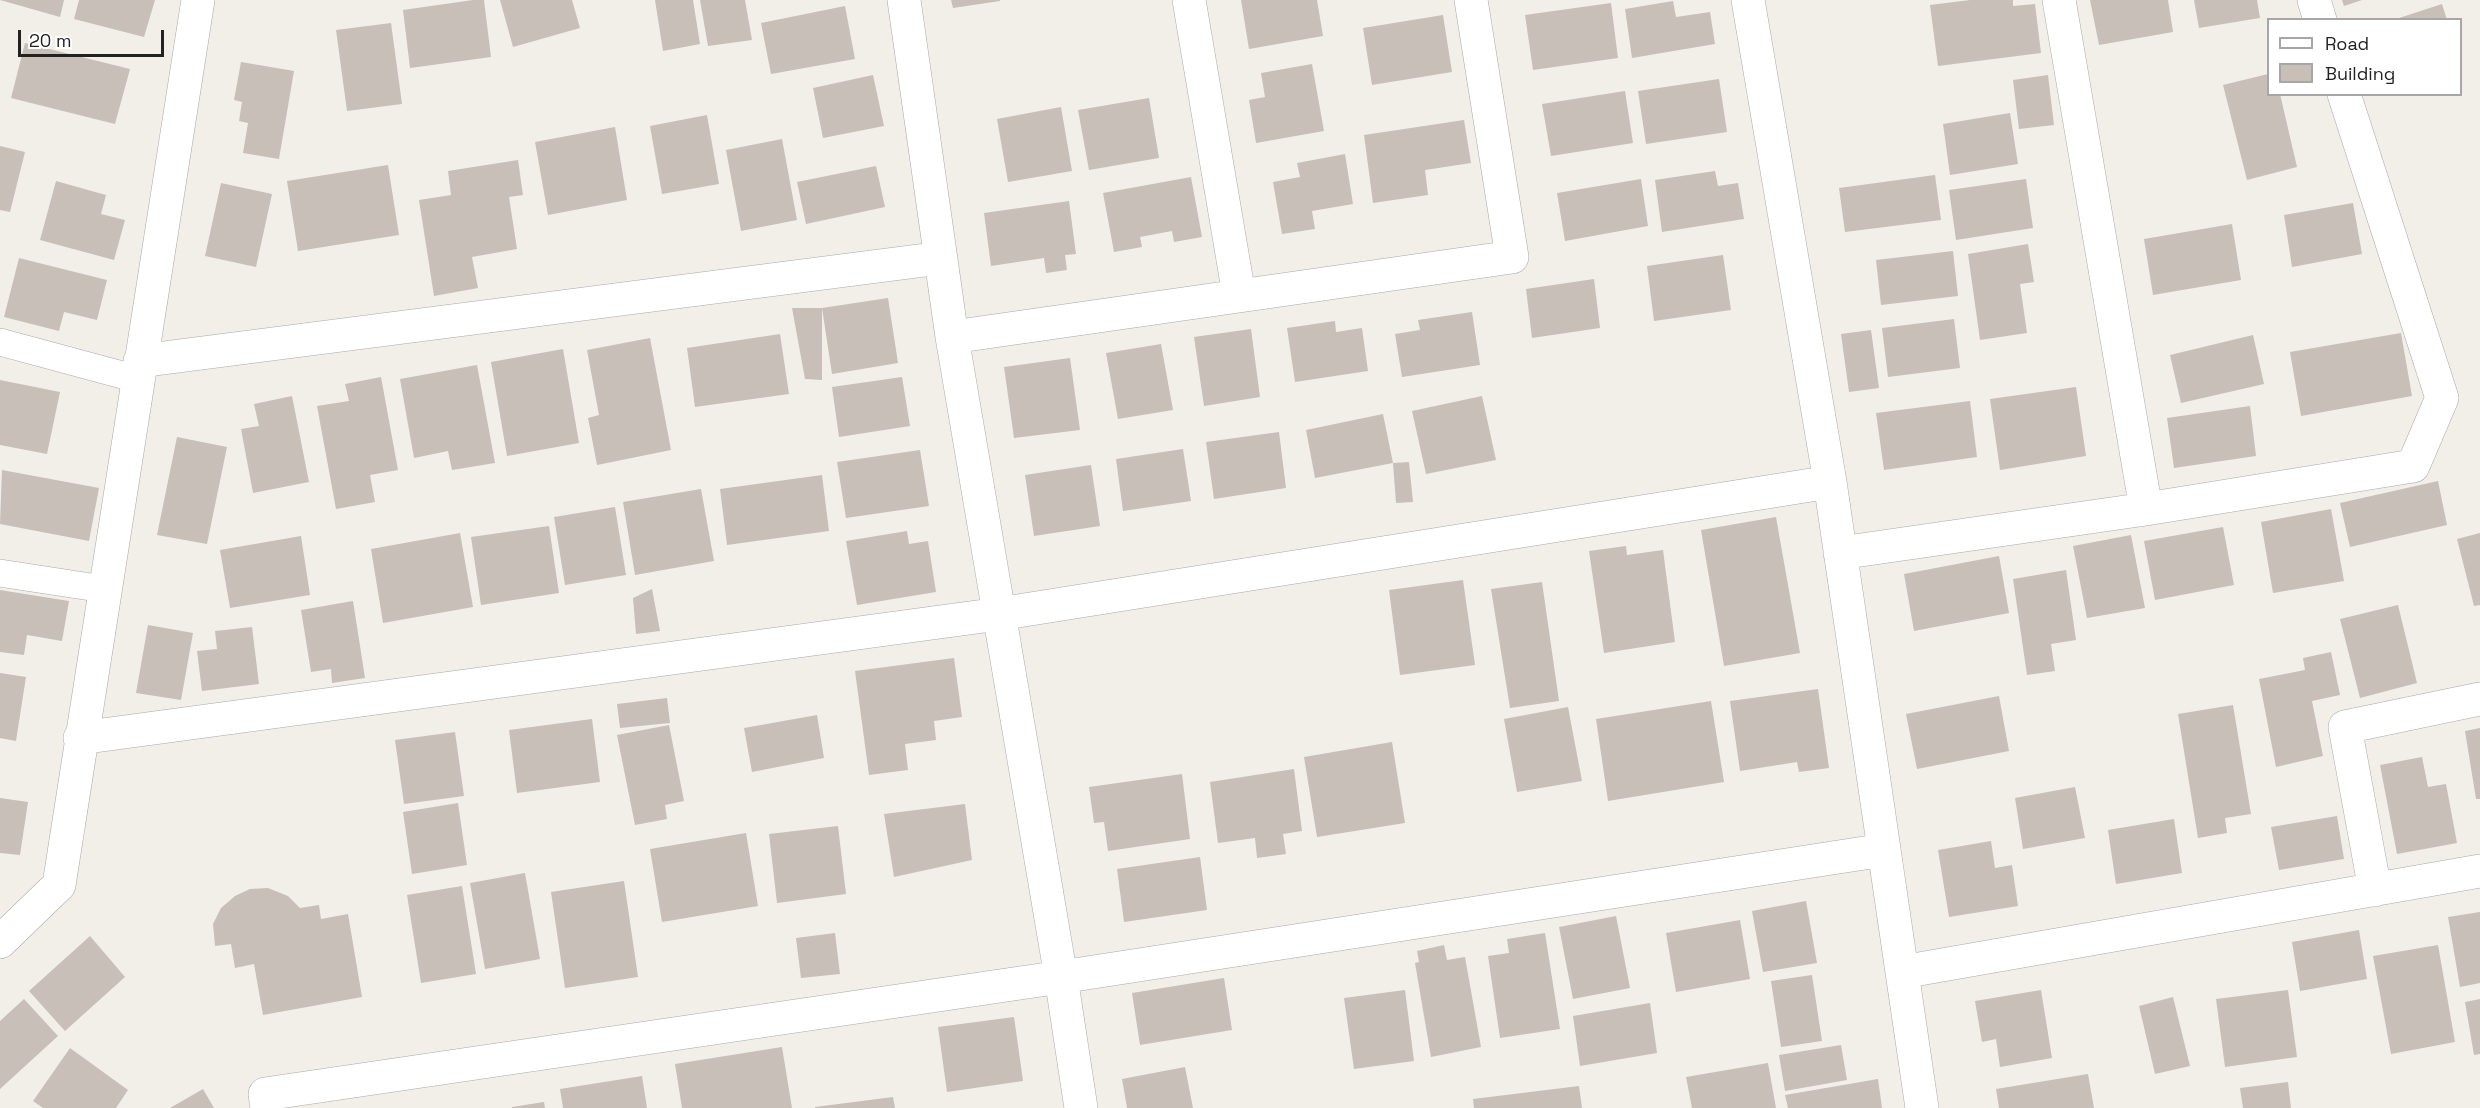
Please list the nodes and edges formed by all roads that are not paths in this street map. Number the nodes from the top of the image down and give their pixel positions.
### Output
1 (198, 0) edge
2 (904, 0) edge
3 (1189, 0) edge
4 (1471, 0) edge
5 (1748, 0) edge
6 (2059, 0) edge
7 (2314, 0) edge
8 (2319, 18) edge
9 (2345, 96) edge
10 (941, 258) junction
11 (1239, 295) junction
12 (952, 337) junction
13 (0, 342) edge
14 (139, 370) junction
15 (1830, 482) junction
16 (2146, 509) junction
17 (1840, 553) junction
18 (0, 573) edge
19 (104, 589) junction
20 (999, 614) junction
21 (2480, 699) edge
22 (80, 738) junction
23 (1884, 850) junction
24 (2480, 872) edge
25 (2375, 890) junction
26 (0, 942) edge
27 (1902, 972) junction
28 (1061, 977) junction
29 (267, 1108) edge
30 (1081, 1108) edge
31 (1922, 1108) edge

1 - 14 street
2 - 10 street
3 - 11 street
4 - 11 street
5 - 15 street
6 - 16 street
7 - 8 street
9 - 16 street
10 - 12 street
10 - 14 street
11 - 12 street
12 - 20 street
13 - 14 lane
14 - 19 street
15 - 17 street
15 - 20 street
16 - 17 street
17 - 23 street
18 - 19 lane
19 - 22 street
20 - 22 street
20 - 28 street
21 - 25 street
22 - 26 street
23 - 27 street
23 - 28 street
24 - 25 street
25 - 27 street
27 - 31 street
28 - 29 street
28 - 30 street

